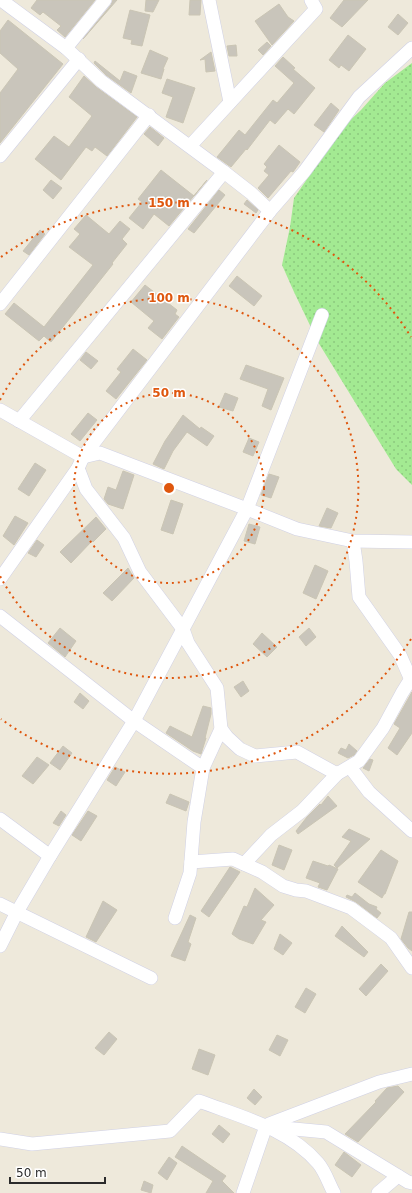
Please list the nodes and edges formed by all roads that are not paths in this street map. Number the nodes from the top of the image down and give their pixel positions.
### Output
1 (105, 0) edge
2 (209, 0) edge
3 (311, 0) edge
4 (1, 3) edge
5 (66, 48) junction
6 (412, 48) edge
7 (79, 59) junction
8 (230, 102) junction
9 (149, 115) junction
10 (190, 146) junction
11 (0, 156) edge
12 (224, 172) junction
13 (270, 211) junction
14 (0, 304) edge
15 (322, 315) dead end
16 (0, 410) edge
17 (19, 420) junction
18 (81, 462) junction
19 (247, 509) junction
20 (352, 541) junction
21 (412, 542) edge
22 (0, 579) edge
23 (0, 616) edge
24 (183, 629) junction
25 (411, 680) edge
26 (134, 721) junction
27 (221, 729) junction
28 (350, 767) junction
29 (203, 768) junction
30 (337, 774) junction
31 (0, 819) edge
32 (412, 831) edge
33 (50, 856) junction
34 (191, 862) junction
35 (244, 864) junction
36 (0, 904) edge
37 (17, 912) junction
38 (175, 918) dead end
39 (0, 946) edge
40 (412, 968) edge
41 (151, 978) dead end
42 (412, 1074) edge
43 (266, 1126) junction
44 (0, 1139) edge
45 (398, 1176) junction
46 (412, 1183) edge
47 (243, 1193) edge
48 (334, 1193) edge
49 (378, 1193) edge

1 - 5 street
2 - 8 street
3 - 8 street
4 - 5 street
5 - 7 street
6 - 13 street
7 - 9 street
7 - 11 street
8 - 10 street
9 - 10 street
9 - 14 street
10 - 12 street
12 - 13 street
12 - 17 street
13 - 18 street
15 - 19 street
16 - 17 street
17 - 18 street
18 - 19 street
18 - 22 street
18 - 24 street
19 - 20 street
19 - 24 street
20 - 21 street
20 - 25 street
23 - 26 street
24 - 26 street
24 - 27 street
25 - 28 street
26 - 29 street
26 - 33 street
27 - 29 street
27 - 30 street
28 - 30 street
28 - 32 street
29 - 34 street
30 - 35 street
31 - 33 street
33 - 37 street
34 - 35 street
34 - 38 street
35 - 40 street
36 - 37 street
37 - 39 street
37 - 41 street
42 - 43 street
43 - 44 street
43 - 45 street
43 - 47 street
43 - 48 street
45 - 46 street
45 - 49 street

